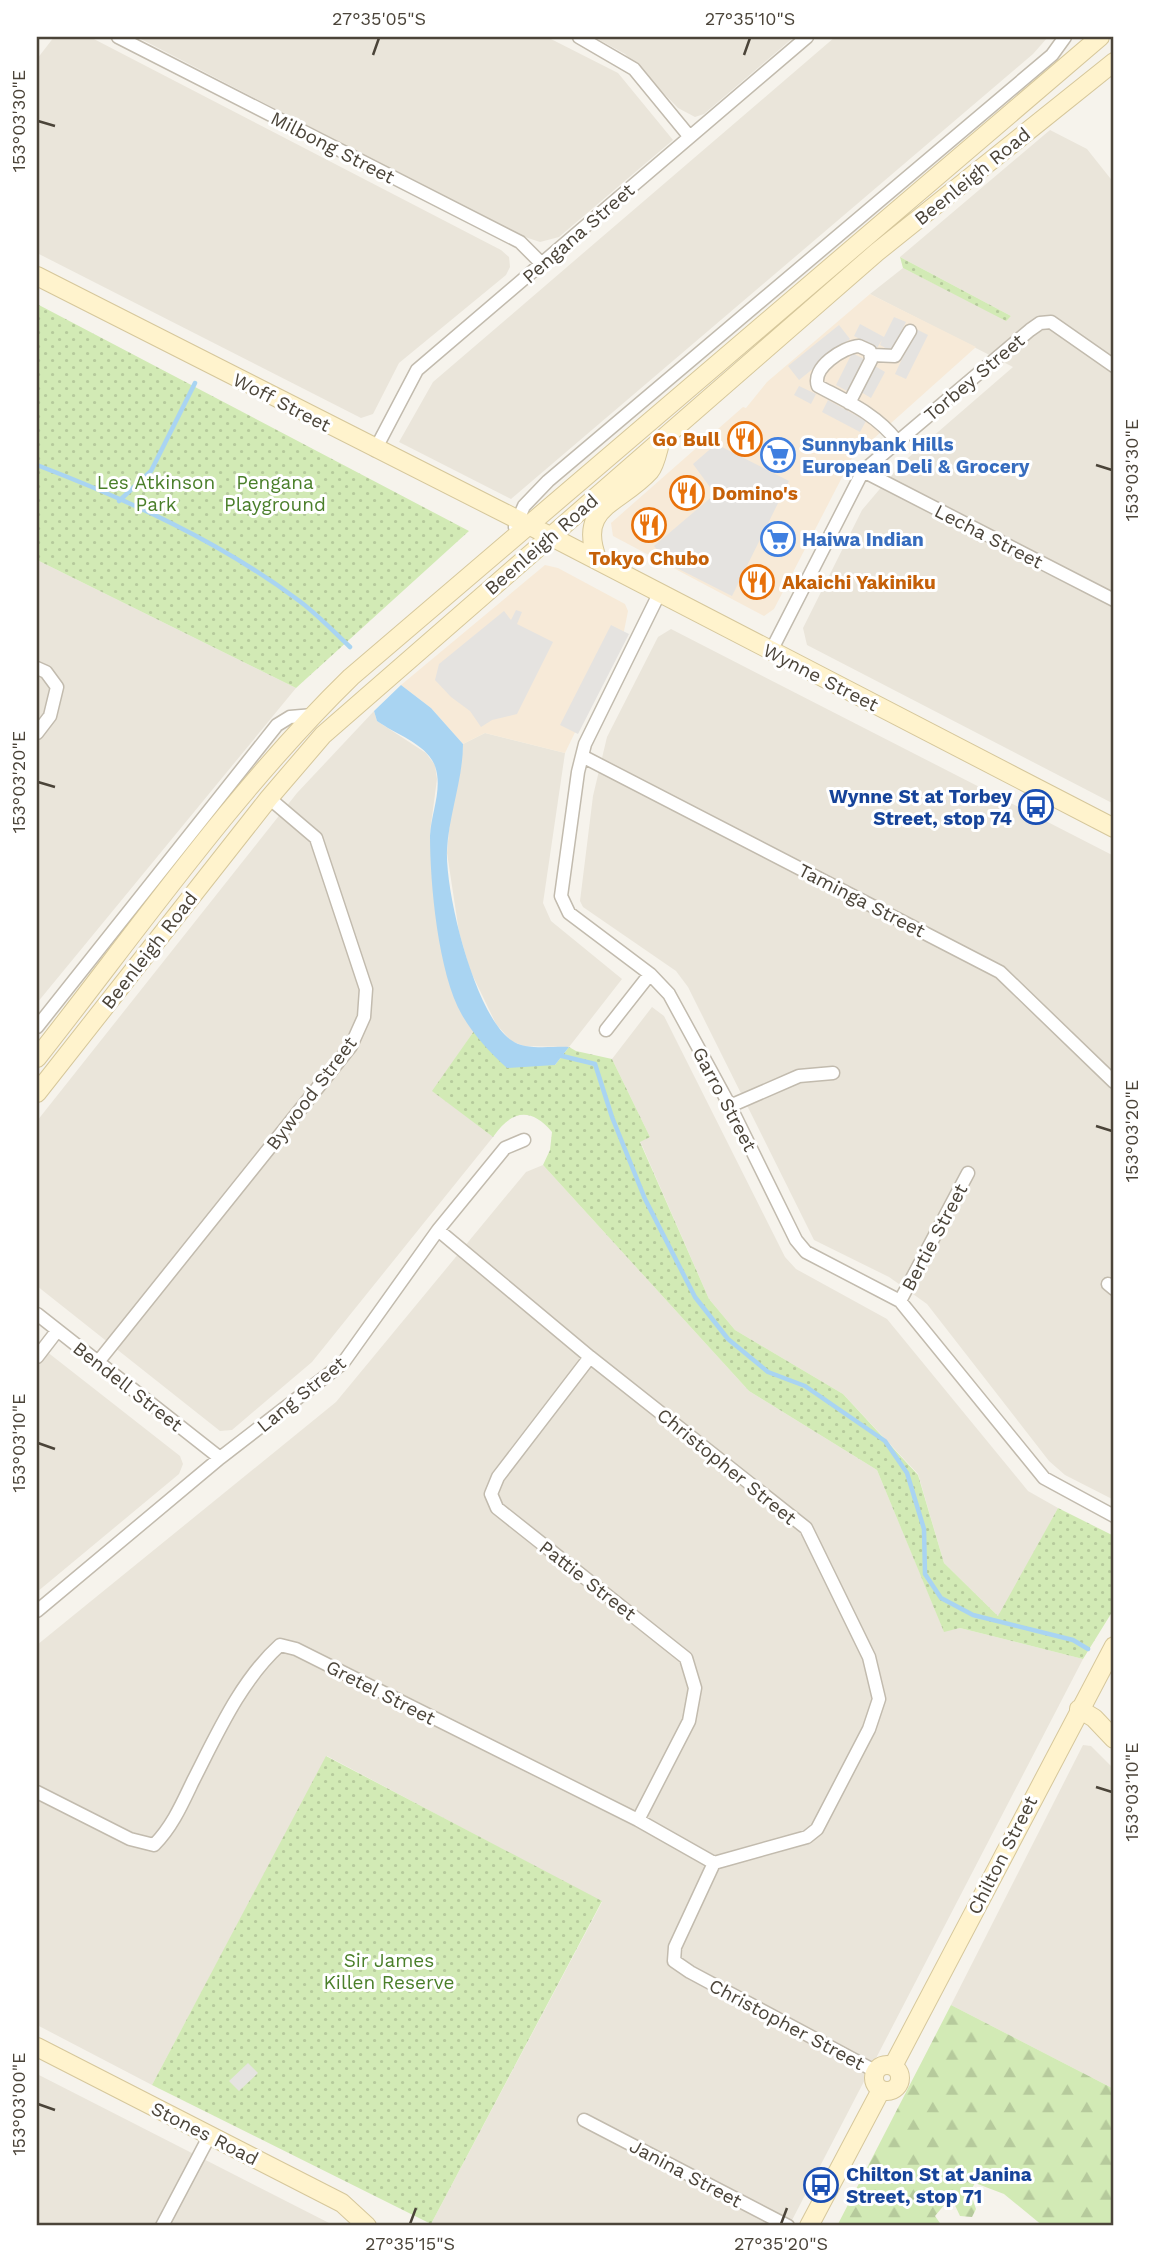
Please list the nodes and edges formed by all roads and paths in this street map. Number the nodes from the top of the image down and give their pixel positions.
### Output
1 (118, 37) edge
2 (579, 37) edge
3 (807, 37) edge
4 (1065, 37) edge
5 (1100, 37) edge
6 (1114, 62) edge
7 (689, 136) junction
8 (542, 264) junction
9 (37, 276) edge
10 (910, 331) dead end
11 (872, 355) junction
12 (1114, 366) edge
13 (849, 403) junction
14 (661, 440) junction
15 (897, 441) junction
16 (375, 450) junction
17 (863, 471) junction
18 (523, 523) junction
19 (550, 536) junction
20 (598, 561) junction
21 (659, 594) junction
22 (1114, 600) edge
23 (771, 651) junction
24 (37, 668) edge
25 (313, 715) junction
26 (37, 733) edge
27 (582, 757) junction
28 (269, 798) junction
29 (1114, 828) edge
30 (650, 974) junction
31 (37, 1027) edge
32 (606, 1030) dead end
33 (37, 1058) edge
34 (43, 1071) edge
35 (833, 1073) dead end
36 (1114, 1082) edge
37 (37, 1093) edge
38 (730, 1106) junction
39 (524, 1140) dead end
40 (968, 1173) dead end
41 (438, 1230) junction
42 (900, 1301) junction
43 (37, 1314) edge
44 (57, 1331) junction
45 (37, 1357) edge
46 (590, 1357) junction
47 (98, 1362) junction
48 (219, 1458) junction
49 (1114, 1516) edge
50 (37, 1611) edge
51 (1114, 1646) edge
52 (1079, 1709) junction
53 (1114, 1739) edge
54 (37, 1792) edge
55 (638, 1820) junction
56 (713, 1863) junction
57 (37, 2047) edge
58 (893, 2066) junction
59 (875, 2071) junction
60 (881, 2090) junction
61 (583, 2120) dead end
62 (210, 2135) junction
63 (162, 2226) edge
64 (363, 2226) edge
65 (788, 2226) edge
66 (809, 2226) edge

1 - 8 street, Milbong Street
2 - 7 street
3 - 7 street, Pengana Street
4 - 18 street, Beenleigh Road
5 - 18 main road, Beenleigh Road
6 - 14 main road, Beenleigh Road
7 - 8 street, Pengana Street
8 - 16 street, Pengana Street
9 - 16 main road, Woff Street
10 - 11 street
11 - 13 street
11 - 13 street
12 - 15 street, Torbey Street
13 - 15 street
14 - 19 main road, Beenleigh Road
14 - 20 main road
15 - 17 street, Torbey Street
16 - 18 main road, Woff Street
17 - 22 street, Lecha Street
17 - 23 street, Torbey Street
18 - 19 main road, Wynne Street
18 - 25 main road, Beenleigh Road
19 - 20 main road, Wynne Street
19 - 28 main road, Beenleigh Road
20 - 21 main road, Wynne Street
21 - 23 main road, Wynne Street
21 - 27 street, Garro Street
23 - 29 main road, Wynne Street
24 - 26 street
25 - 31 street
25 - 33 main road, Beenleigh Road
27 - 30 street, Garro Street
27 - 36 street, Taminga Street
28 - 34 main road, Beenleigh Road
28 - 47 street, Bywood Street
30 - 32 street
30 - 38 street, Garro Street
34 - 37 main road, Beenleigh Road
35 - 38 street
38 - 42 street, Garro Street
39 - 41 street, Lang Street
40 - 42 street, Bertie Street
41 - 46 street, Christopher Street
41 - 48 street, Lang Street
42 - 49 street, Garro Street
43 - 44 street, Bendell Street
44 - 45 street
44 - 47 street, Bendell Street
46 - 55 street, Pattie Street
46 - 56 street, Christopher Street
47 - 48 street, Bendell Street
48 - 50 street, Lang Street
51 - 52 main road, Chilton Street
52 - 53 main road
52 - 58 main road, Chilton Street
54 - 55 street, Gretel Street
55 - 56 street, Gretel Street
56 - 59 street, Christopher Street
57 - 62 main road, Stones Road
58 - 59 main road
58 - 60 main road
59 - 60 main road
60 - 66 main road
61 - 65 street, Janina Street
62 - 63 street
62 - 64 main road, Stones Road

